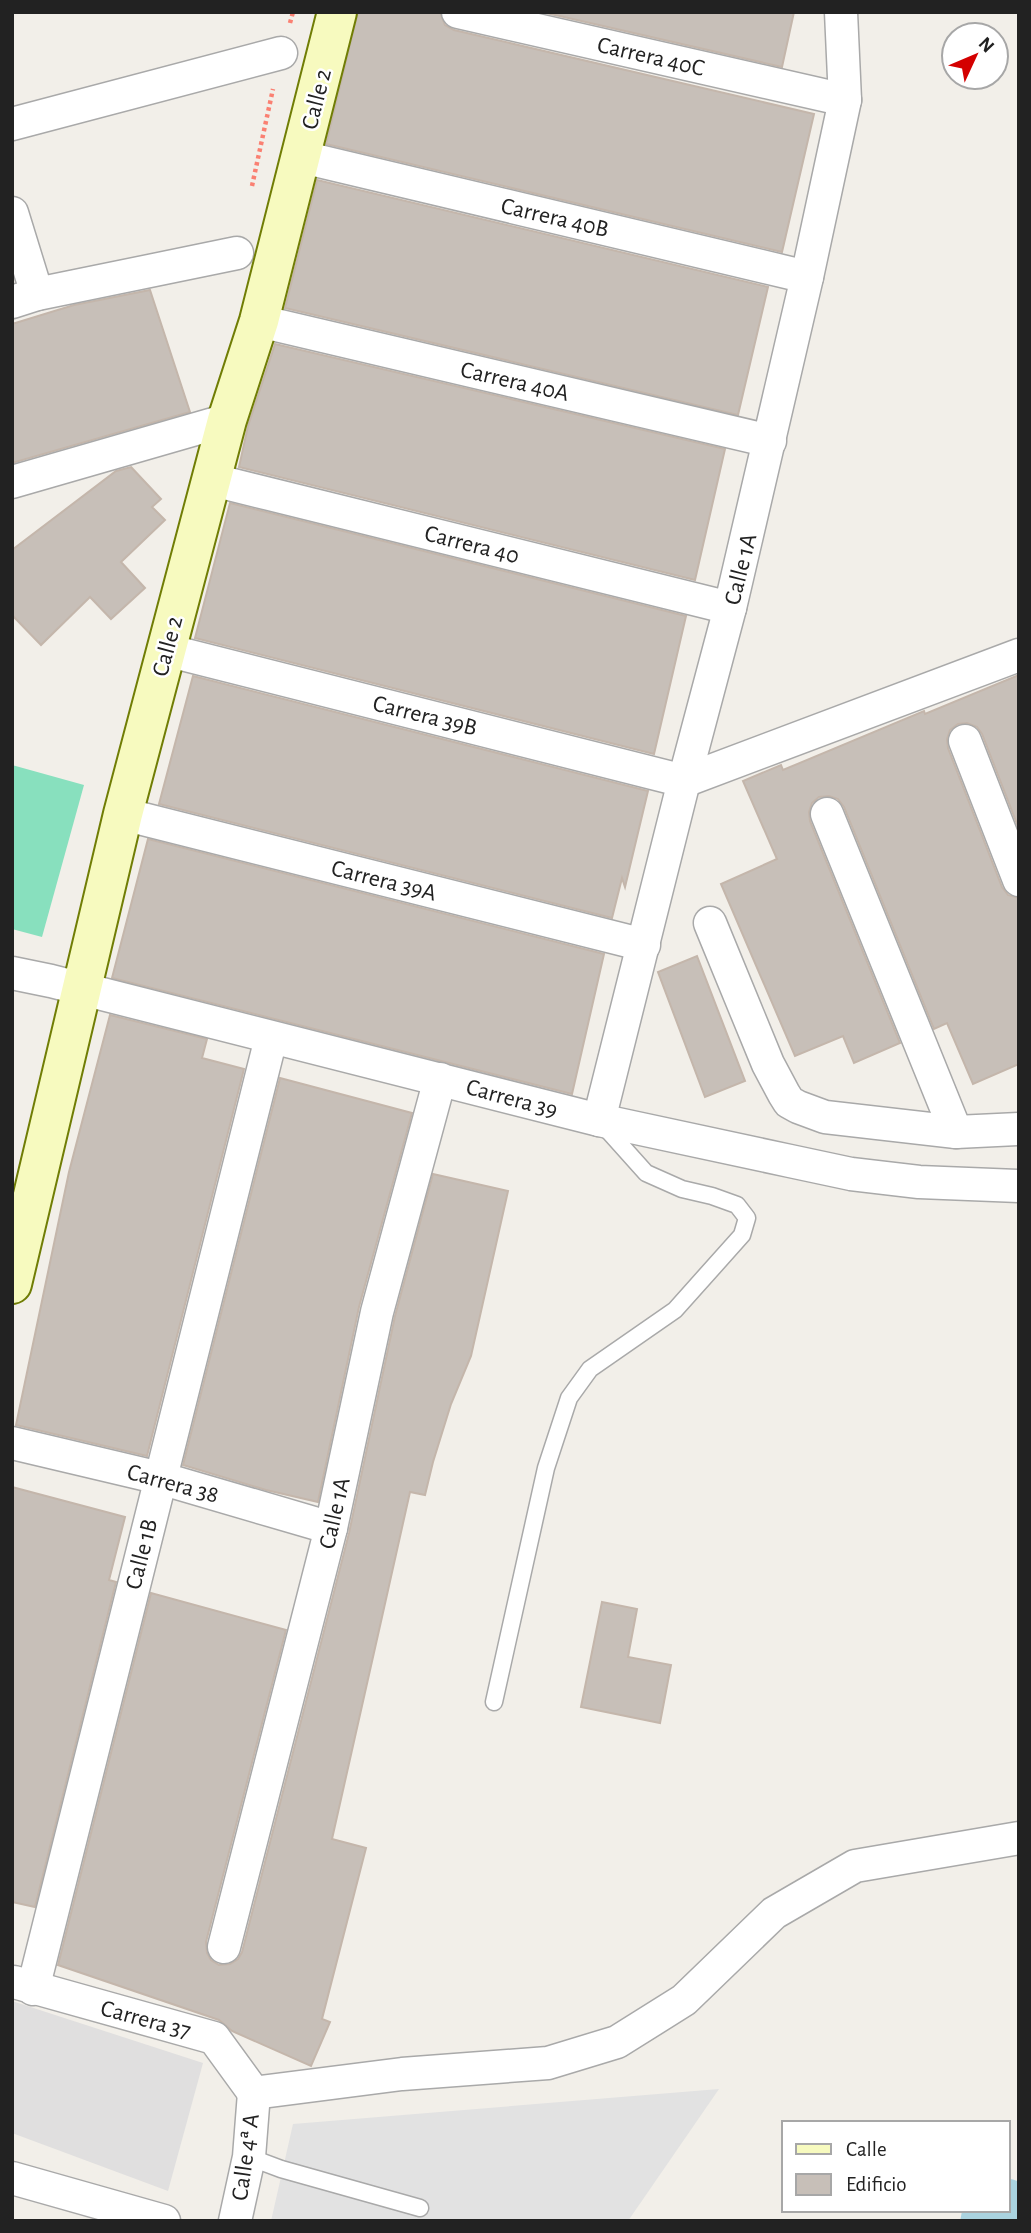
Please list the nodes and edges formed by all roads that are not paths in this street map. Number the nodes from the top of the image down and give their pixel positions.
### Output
1 (337, 12) edge
2 (457, 12) edge
3 (841, 12) edge
4 (281, 53) dead end
5 (845, 100) junction
6 (12, 124) edge
7 (302, 157) junction
8 (12, 213) edge
9 (237, 253) dead end
10 (807, 276) junction
11 (25, 298) edge
12 (259, 321) junction
13 (227, 420) junction
14 (771, 441) junction
15 (213, 480) junction
16 (12, 482) edge
17 (730, 608) junction
18 (166, 650) junction
19 (1019, 655) edge
20 (965, 741) dead end
21 (684, 781) junction
22 (123, 814) junction
23 (827, 814) dead end
24 (1019, 880) edge
25 (710, 923) dead end
26 (644, 945) junction
27 (12, 973) edge
28 (84, 989) junction
29 (271, 1038) junction
30 (440, 1079) junction
31 (599, 1120) junction
32 (1019, 1129) edge
33 (956, 1132) junction
34 (1019, 1186) edge
35 (12, 1284) edge
36 (12, 1443) edge
37 (160, 1478) junction
38 (331, 1528) junction
39 (494, 1702) dead end
40 (1019, 1838) edge
41 (224, 1947) dead end
42 (23, 1985) edge
43 (254, 2093) junction
44 (249, 2157) junction
45 (12, 2178) edge
46 (420, 2208) dead end
47 (164, 2221) edge
48 (235, 2221) edge

1 - 7 street, Calle 2
2 - 5 street, Carrera 40C
3 - 5 street, Calle 1A
4 - 6 street
5 - 10 street, Calle 1A
7 - 10 street, Carrera 40B
7 - 12 street, Calle 2
8 - 11 street
9 - 11 street
10 - 14 street, Calle 1A
12 - 13 street, Calle 2
12 - 14 street, Carrera 40A
13 - 15 street, Calle 2
13 - 16 street
14 - 17 street, Calle 1A
15 - 17 street, Carrera 40
15 - 18 street, Calle 2
17 - 21 street, Calle 1A
18 - 21 street, Carrera 39B
18 - 22 street, Calle 2
19 - 21 street
20 - 24 street
21 - 26 street, Calle 1A
22 - 26 street, Carrera 39A
22 - 28 street, Calle 2
23 - 33 street
25 - 33 street
26 - 31 street, Calle 1A
27 - 28 street, Carrera 39
28 - 29 street, Carrera 39
28 - 35 street, Calle 2
29 - 30 street, Carrera 39
29 - 37 street, Calle 1B
30 - 31 street, Carrera 39
30 - 38 street, Calle 1A
31 - 34 street, Carrera 39
31 - 39 lane
32 - 33 street
36 - 37 street, Carrera 38
37 - 38 street, Carrera 38
37 - 42 street, Calle 1B
38 - 41 street, Calle 1A
40 - 43 street
42 - 43 street, Carrera 37
43 - 44 street, Calle 4ª A
44 - 46 lane
44 - 48 street, Calle 4ª A
45 - 47 street

